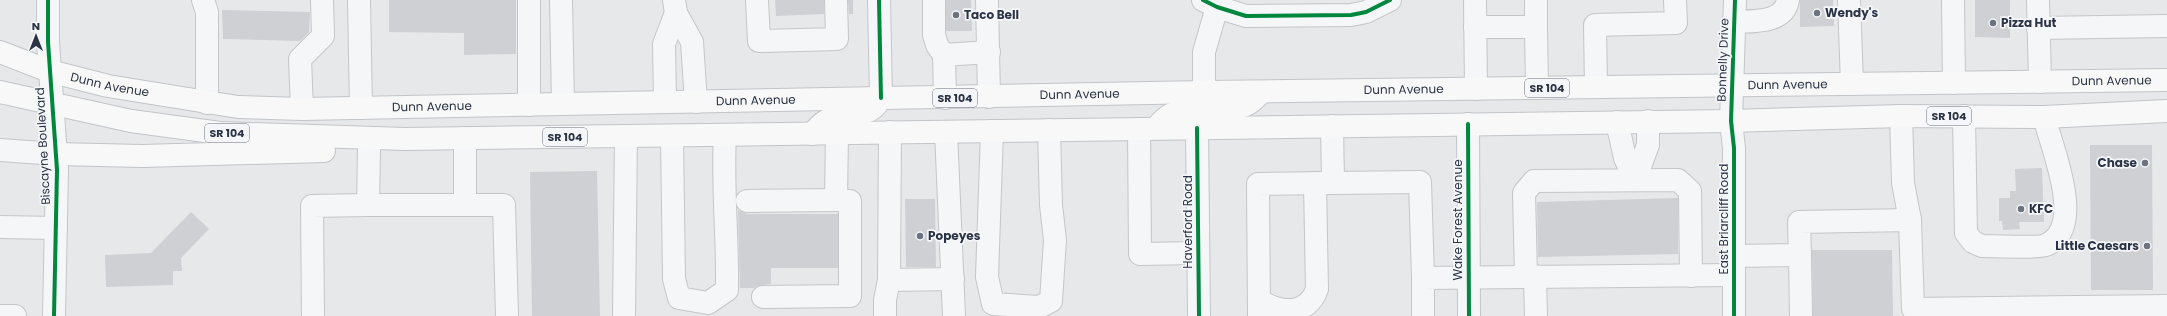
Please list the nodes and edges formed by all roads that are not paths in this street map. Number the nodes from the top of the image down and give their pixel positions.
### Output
1 (48, 0) edge
2 (203, 0) edge
3 (322, 0) edge
4 (359, 0) edge
5 (529, 0) edge
6 (560, 0) edge
7 (757, 0) edge
8 (836, 0) edge
9 (879, 0) edge
10 (934, 0) edge
11 (987, 0) edge
12 (1390, 0) edge
13 (1475, 0) edge
14 (1536, 0) edge
15 (1675, 0) edge
16 (1735, 0) edge
17 (1788, 0) edge
18 (1849, 0) edge
19 (1954, 0) edge
20 (2038, 0) edge
21 (1210, 3) edge
22 (675, 7) edge
23 (1734, 22) junction
24 (2167, 26) edge
25 (1475, 27) junction
26 (1536, 27) junction
27 (2038, 28) junction
28 (0, 52) edge
29 (989, 52) junction
30 (944, 55) junction
31 (49, 71) junction
32 (2167, 80) edge
33 (2040, 82) junction
34 (1954, 83) junction
35 (1852, 84) junction
36 (1733, 85) junction
37 (1537, 88) junction
38 (1596, 88) junction
39 (1476, 89) junction
40 (0, 92) edge
41 (1204, 92) junction
42 (1262, 92) junction
43 (990, 97) junction
44 (881, 98) junction
45 (945, 98) junction
46 (0, 101) edge
47 (665, 102) junction
48 (696, 102) junction
49 (52, 103) junction
50 (207, 103) junction
51 (546, 104) junction
52 (366, 108) junction
53 (302, 109) junction
54 (2167, 111) edge
55 (1902, 116) junction
56 (1964, 116) junction
57 (2044, 117) junction
58 (1648, 121) junction
59 (1731, 121) junction
60 (1617, 122) junction
61 (1468, 124) junction
62 (1332, 126) junction
63 (1197, 128) junction
64 (1147, 129) junction
65 (1049, 130) junction
66 (992, 131) junction
67 (890, 132) junction
68 (946, 132) junction
69 (837, 133) junction
70 (812, 134) junction
71 (725, 135) junction
72 (626, 136) junction
73 (672, 136) junction
74 (465, 138) junction
75 (405, 140) junction
76 (0, 150) edge
77 (369, 150) junction
78 (56, 154) junction
79 (1635, 180) junction
80 (1324, 183) junction
81 (836, 200) junction
82 (747, 201) dead end
83 (368, 205) junction
84 (465, 205) junction
85 (1910, 220) junction
86 (0, 227) edge
87 (56, 228) junction
88 (1198, 253) junction
89 (1800, 255) junction
90 (1734, 266) junction
91 (1530, 276) junction
92 (1691, 276) junction
93 (1468, 277) junction
94 (1423, 278) junction
95 (953, 279) junction
96 (889, 280) junction
97 (763, 297) dead end
98 (2167, 306) edge
99 (1051, 308) edge
100 (1259, 308) edge
101 (1314, 308) edge
102 (1912, 312) edge
103 (1987, 312) edge
104 (0, 316) edge
105 (15, 316) edge
106 (54, 316) edge
107 (313, 316) edge
108 (506, 316) edge
109 (624, 316) edge
110 (885, 316) edge
111 (954, 316) edge
112 (1199, 316) edge
113 (1423, 316) edge
114 (1469, 316) edge
115 (1536, 316) edge
116 (1734, 316) edge
117 (1801, 316) edge

1 - 31 street, Biscayne Boulevard
2 - 50 street
3 - 53 street
4 - 52 street
5 - 51 street
6 - 51 street
7 - 8 street
9 - 44 street
10 - 30 street
11 - 29 street
12 - 21 street
13 - 25 street
14 - 26 street
15 - 38 street
16 - 23 street, Bonnelly Drive
17 - 23 street
18 - 35 street
19 - 34 street
20 - 27 street
21 - 41 street
22 - 47 street
22 - 48 street
23 - 36 street, Bonnelly Drive
24 - 27 street
25 - 26 street
25 - 39 street
26 - 37 street
27 - 33 street
28 - 31 main road, Dunn Avenue / SR 104
29 - 30 street
29 - 43 street
30 - 45 street
31 - 49 street, Biscayne Boulevard
31 - 50 main road, Dunn Avenue / SR 104
32 - 33 main road, Dunn Avenue / SR 104
33 - 34 main road, Dunn Avenue / SR 104
34 - 35 main road, Dunn Avenue / SR 104
35 - 36 main road, Dunn Avenue / SR 104
36 - 38 main road, Dunn Avenue / SR 104
36 - 59 street, Bonnelly Drive
37 - 38 main road, Dunn Avenue / SR 104
37 - 39 main road, Dunn Avenue / SR 104
39 - 42 main road, Dunn Avenue / SR 104
40 - 49 main road, SR 104
41 - 42 main road, Dunn Avenue / SR 104
41 - 43 main road, Dunn Avenue / SR 104
41 - 64 main road
42 - 63 main road
43 - 45 main road, Dunn Avenue / SR 104
44 - 45 main road, Dunn Avenue / SR 104
44 - 48 main road, Dunn Avenue / SR 104
44 - 70 main road
46 - 49 street
47 - 48 main road, Dunn Avenue / SR 104
47 - 51 main road, Dunn Avenue / SR 104
49 - 75 main road, SR 104
49 - 78 street, Biscayne Boulevard
50 - 53 main road, Dunn Avenue / SR 104
51 - 52 main road, Dunn Avenue / SR 104
51 - 74 main road
52 - 53 main road, Dunn Avenue / SR 104
54 - 57 main road, SR 104
55 - 56 main road, SR 104
55 - 59 main road, SR 104
55 - 85 street
56 - 57 main road, SR 104
56 - 57 street
58 - 59 main road, SR 104
58 - 60 main road, SR 104
58 - 79 street
59 - 90 street, East Briarcliff Road
60 - 61 main road, SR 104
60 - 79 street
61 - 62 main road, SR 104
61 - 93 street, Wake Forest Avenue
62 - 63 main road, SR 104
62 - 80 street
63 - 64 main road, SR 104
63 - 88 street, Haverford Road
64 - 65 main road, SR 104
64 - 88 street
65 - 66 main road, SR 104
65 - 99 street
66 - 68 main road, SR 104
66 - 99 street
67 - 68 main road, SR 104
67 - 69 main road, SR 104
67 - 96 street
68 - 95 street
69 - 70 main road, SR 104
69 - 81 street
70 - 71 main road, SR 104
71 - 73 main road, SR 104
71 - 73 street
72 - 73 main road, SR 104
72 - 74 main road, SR 104
72 - 109 street
74 - 75 main road, SR 104
74 - 84 street
75 - 77 main road
76 - 78 street
77 - 78 main road
77 - 83 street
78 - 87 street, Biscayne Boulevard
79 - 91 street
79 - 92 street
80 - 94 street
80 - 100 street
80 - 101 street
81 - 82 street
81 - 97 street
83 - 84 street
83 - 107 street
84 - 108 street
85 - 89 street
85 - 102 street
86 - 87 street
87 - 106 street, Biscayne Boulevard
88 - 112 street, Haverford Road
89 - 90 street
89 - 117 street
90 - 92 street
90 - 116 street, East Briarcliff Road
91 - 92 street
91 - 93 street
91 - 115 street
93 - 94 street
93 - 114 street, Wake Forest Avenue
94 - 113 street
95 - 96 street
95 - 111 street
96 - 110 street
98 - 103 street
100 - 101 street
102 - 103 street
104 - 105 street

